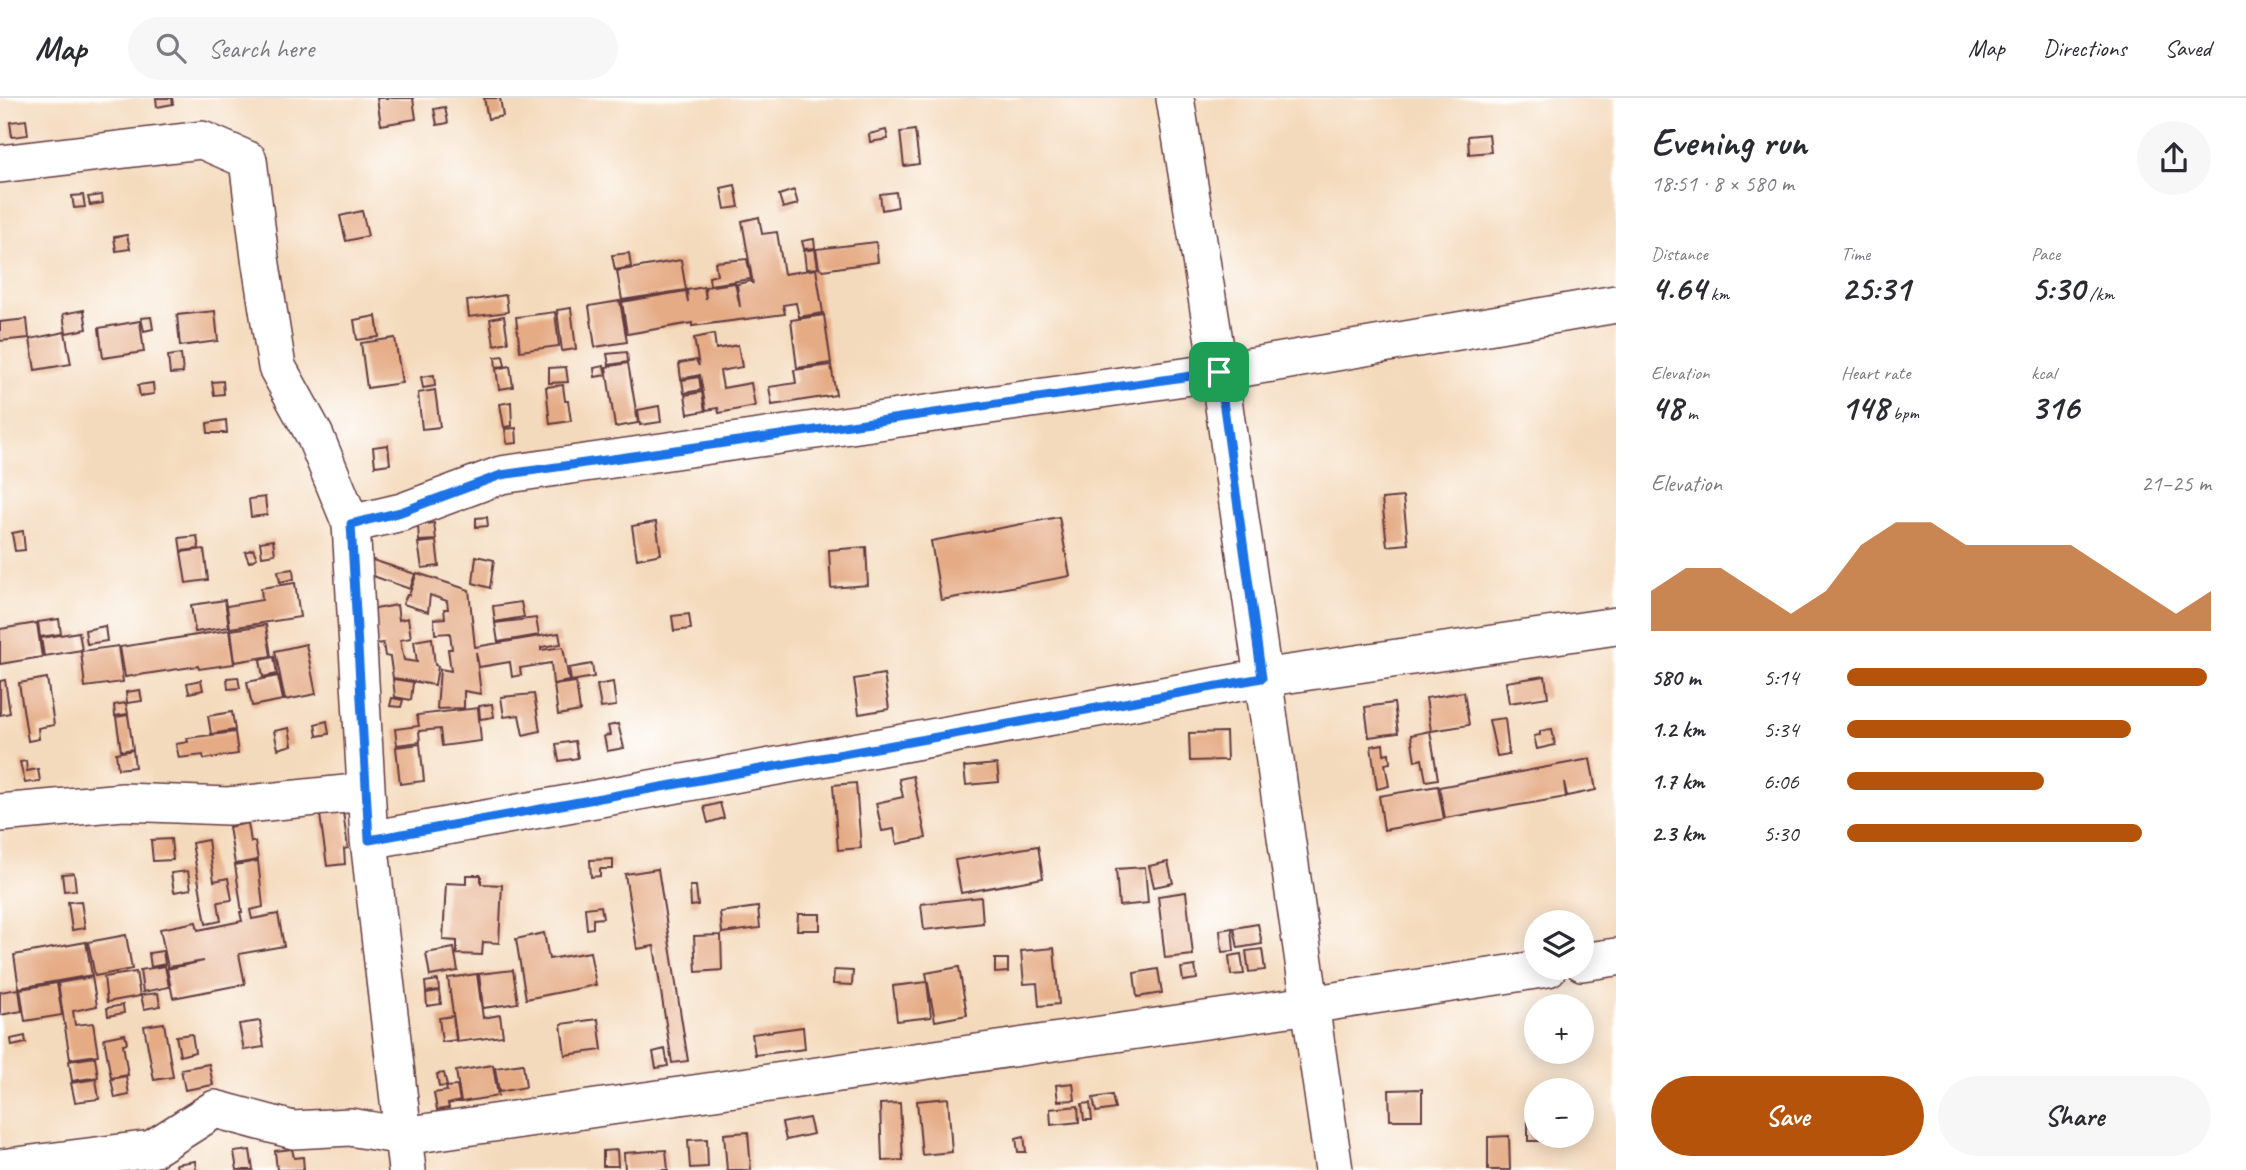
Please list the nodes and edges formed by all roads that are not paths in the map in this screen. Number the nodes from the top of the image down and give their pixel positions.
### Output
1 (1175, 98) edge
2 (0, 164) edge
3 (1616, 304) edge
4 (1219, 372) junction
5 (351, 524) junction
6 (1616, 626) edge
7 (1262, 678) junction
8 (365, 792) junction
9 (0, 813) edge
10 (369, 840) junction
11 (1616, 957) edge
12 (1594, 960) edge
13 (1524, 972) edge
14 (1309, 1005) junction
15 (405, 1153) edge
16 (0, 1168) edge
17 (1335, 1170) edge

1 - 4 street
2 - 5 street
3 - 4 street
4 - 5 street
4 - 7 street
5 - 8 street
6 - 7 street
7 - 10 street
7 - 14 street
8 - 9 street
8 - 10 street
10 - 15 street
11 - 12 street
13 - 14 street
14 - 15 street
14 - 17 street
15 - 16 street

